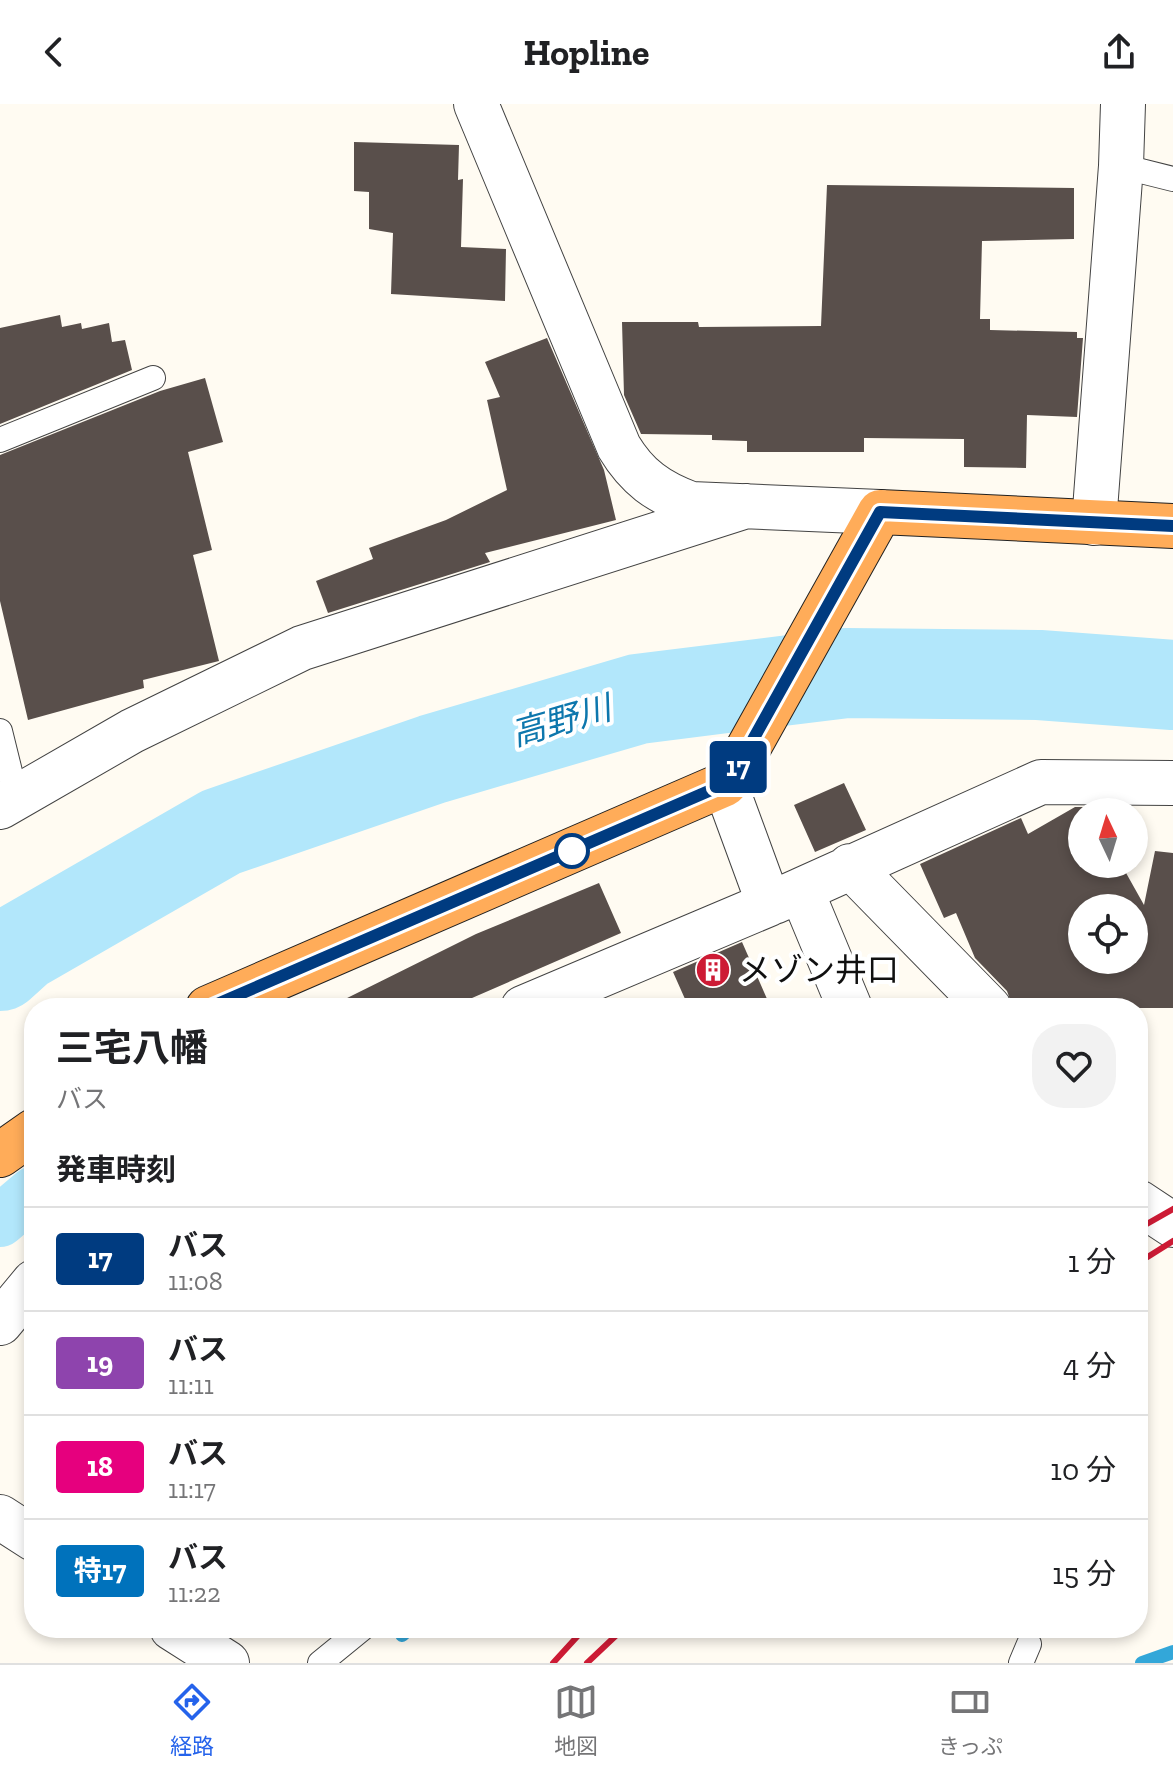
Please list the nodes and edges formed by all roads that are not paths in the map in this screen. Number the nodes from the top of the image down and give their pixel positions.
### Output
1 (476, 104) edge
2 (1123, 104) edge
3 (1121, 166) junction
4 (1173, 179) edge
5 (153, 378) dead end
6 (0, 440) edge
7 (746, 506) junction
8 (880, 512) junction
9 (1094, 523) junction
10 (1173, 526) edge
11 (0, 731) edge
12 (730, 777) junction
13 (1173, 783) edge
14 (8, 802) edge
15 (850, 866) junction
16 (785, 897) junction
17 (231, 998) edge
18 (547, 998) edge
19 (844, 998) edge
20 (979, 998) edge
21 (24, 1138) edge
22 (0, 1155) edge
23 (1148, 1209) edge
24 (1173, 1225) edge
25 (24, 1294) edge
26 (0, 1323) edge
27 (0, 1517) edge
28 (24, 1533) edge
29 (188, 1638) edge
30 (351, 1638) edge
31 (227, 1663) edge
32 (320, 1663) edge

1 - 7 street
2 - 3 street
3 - 4 lane
3 - 9 street
5 - 6 lane
7 - 8 street
7 - 14 street
8 - 9 highway
8 - 12 highway
9 - 10 highway
11 - 14 lane
12 - 16 street
12 - 17 highway
13 - 15 street
15 - 16 street
15 - 20 street
16 - 18 street
16 - 19 street
21 - 22 highway
23 - 24 street
25 - 26 street
27 - 28 street
29 - 31 street
30 - 32 lane

